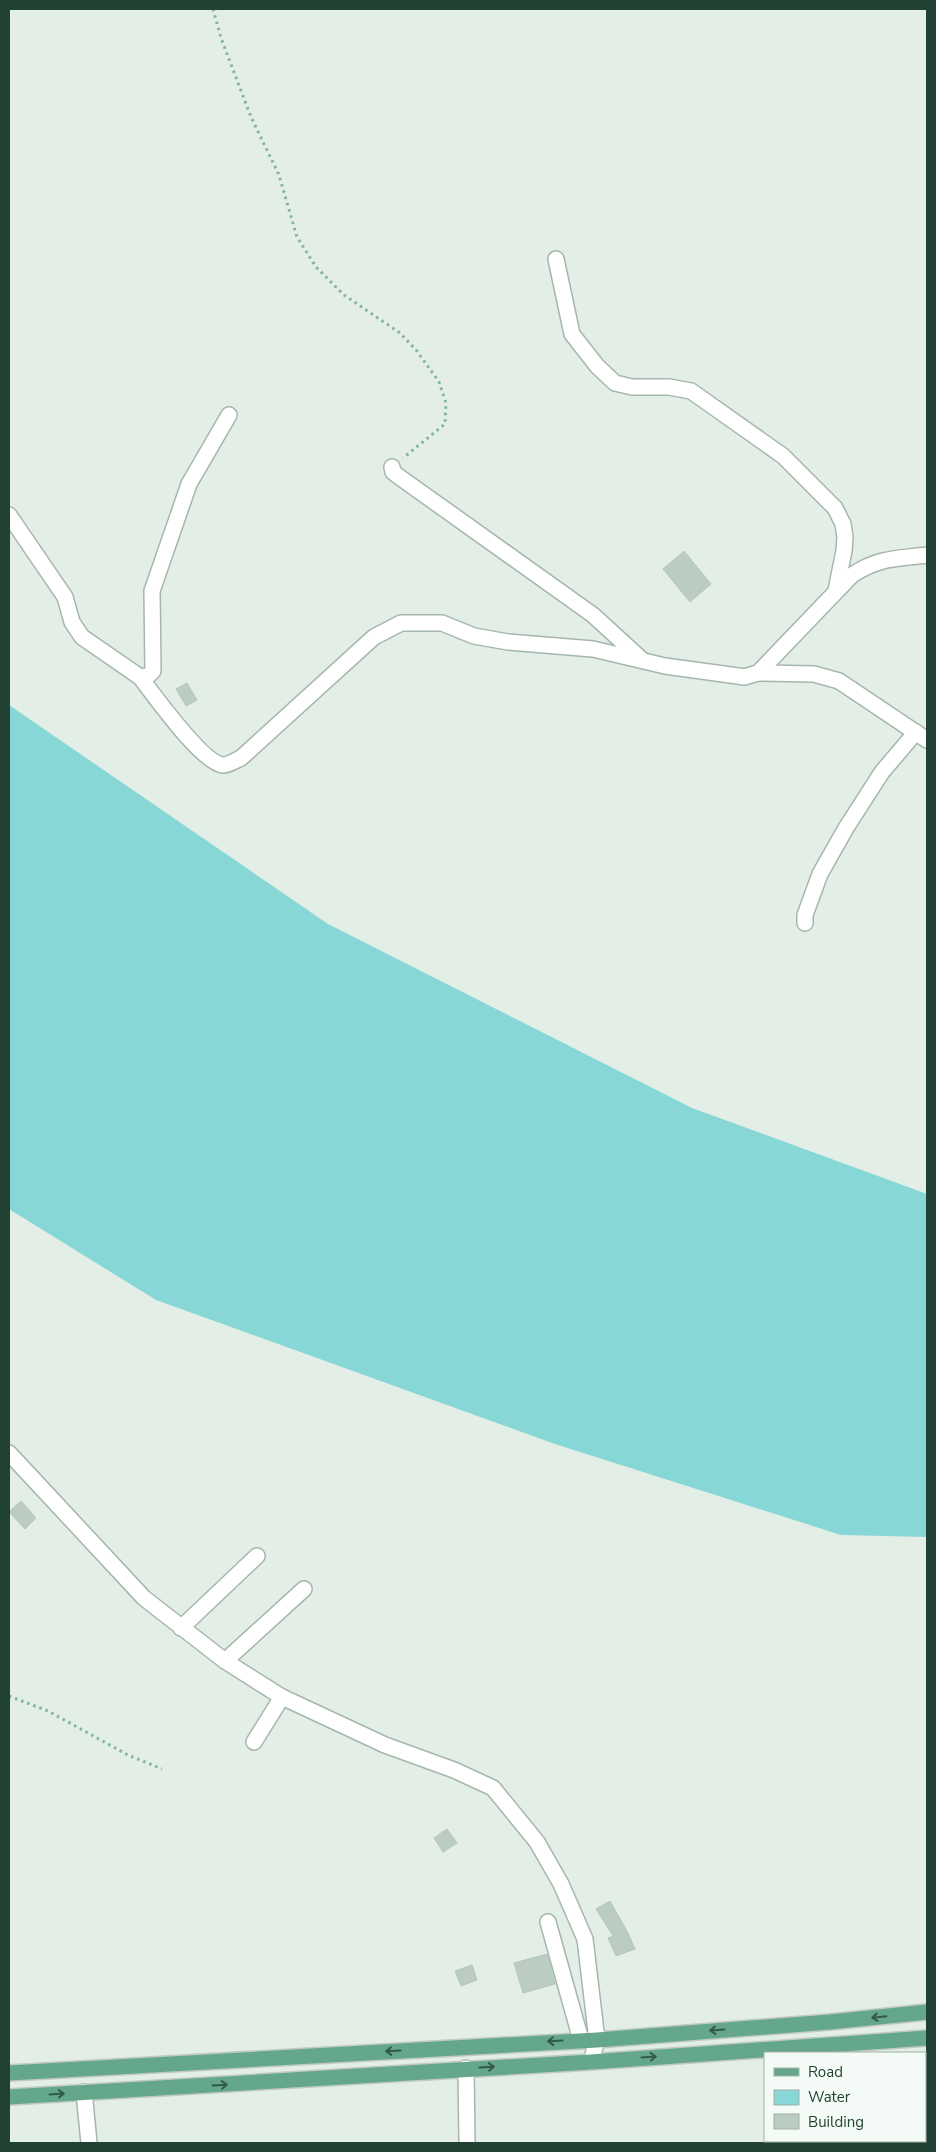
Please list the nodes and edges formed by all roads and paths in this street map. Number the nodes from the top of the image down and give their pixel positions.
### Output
1 (213, 9) edge
2 (556, 259) dead end
3 (229, 415) dead end
4 (392, 467) joint
5 (9, 515) edge
6 (927, 554) edge
7 (836, 590) junction
8 (642, 660) junction
9 (758, 673) junction
10 (140, 677) junction
11 (922, 736) edge
12 (805, 923) dead end
13 (9, 1453) edge
14 (257, 1556) dead end
15 (304, 1589) dead end
16 (182, 1628) junction
17 (225, 1661) junction
18 (9, 1696) edge
19 (282, 1697) junction
20 (254, 1742) dead end
21 (162, 1769) dead end
22 (548, 1922) dead end
23 (927, 2012) edge
24 (927, 2038) edge
25 (581, 2040) junction
26 (597, 2040) junction
27 (591, 2062) junction
28 (466, 2068) junction
29 (9, 2073) edge
30 (84, 2092) junction
31 (9, 2097) edge
32 (466, 2138) edge
33 (89, 2143) edge

1 - 4 path
2 - 7 street
3 - 10 street
4 - 8 street
5 - 10 street
6 - 7 street
7 - 9 street
8 - 9 street
8 - 10 street
9 - 11 street
11 - 12 street
13 - 16 street
14 - 16 street
15 - 17 street
16 - 17 street
17 - 19 street
18 - 21 path
19 - 20 street
19 - 26 street
22 - 25 street
23 -> 26 main road
27 -> 24 main road
25 - 26 main road
25 -> 29 main road
26 - 27 street
28 -> 27 main road
30 -> 28 main road
28 - 32 street
31 -> 30 main road
30 - 33 street

